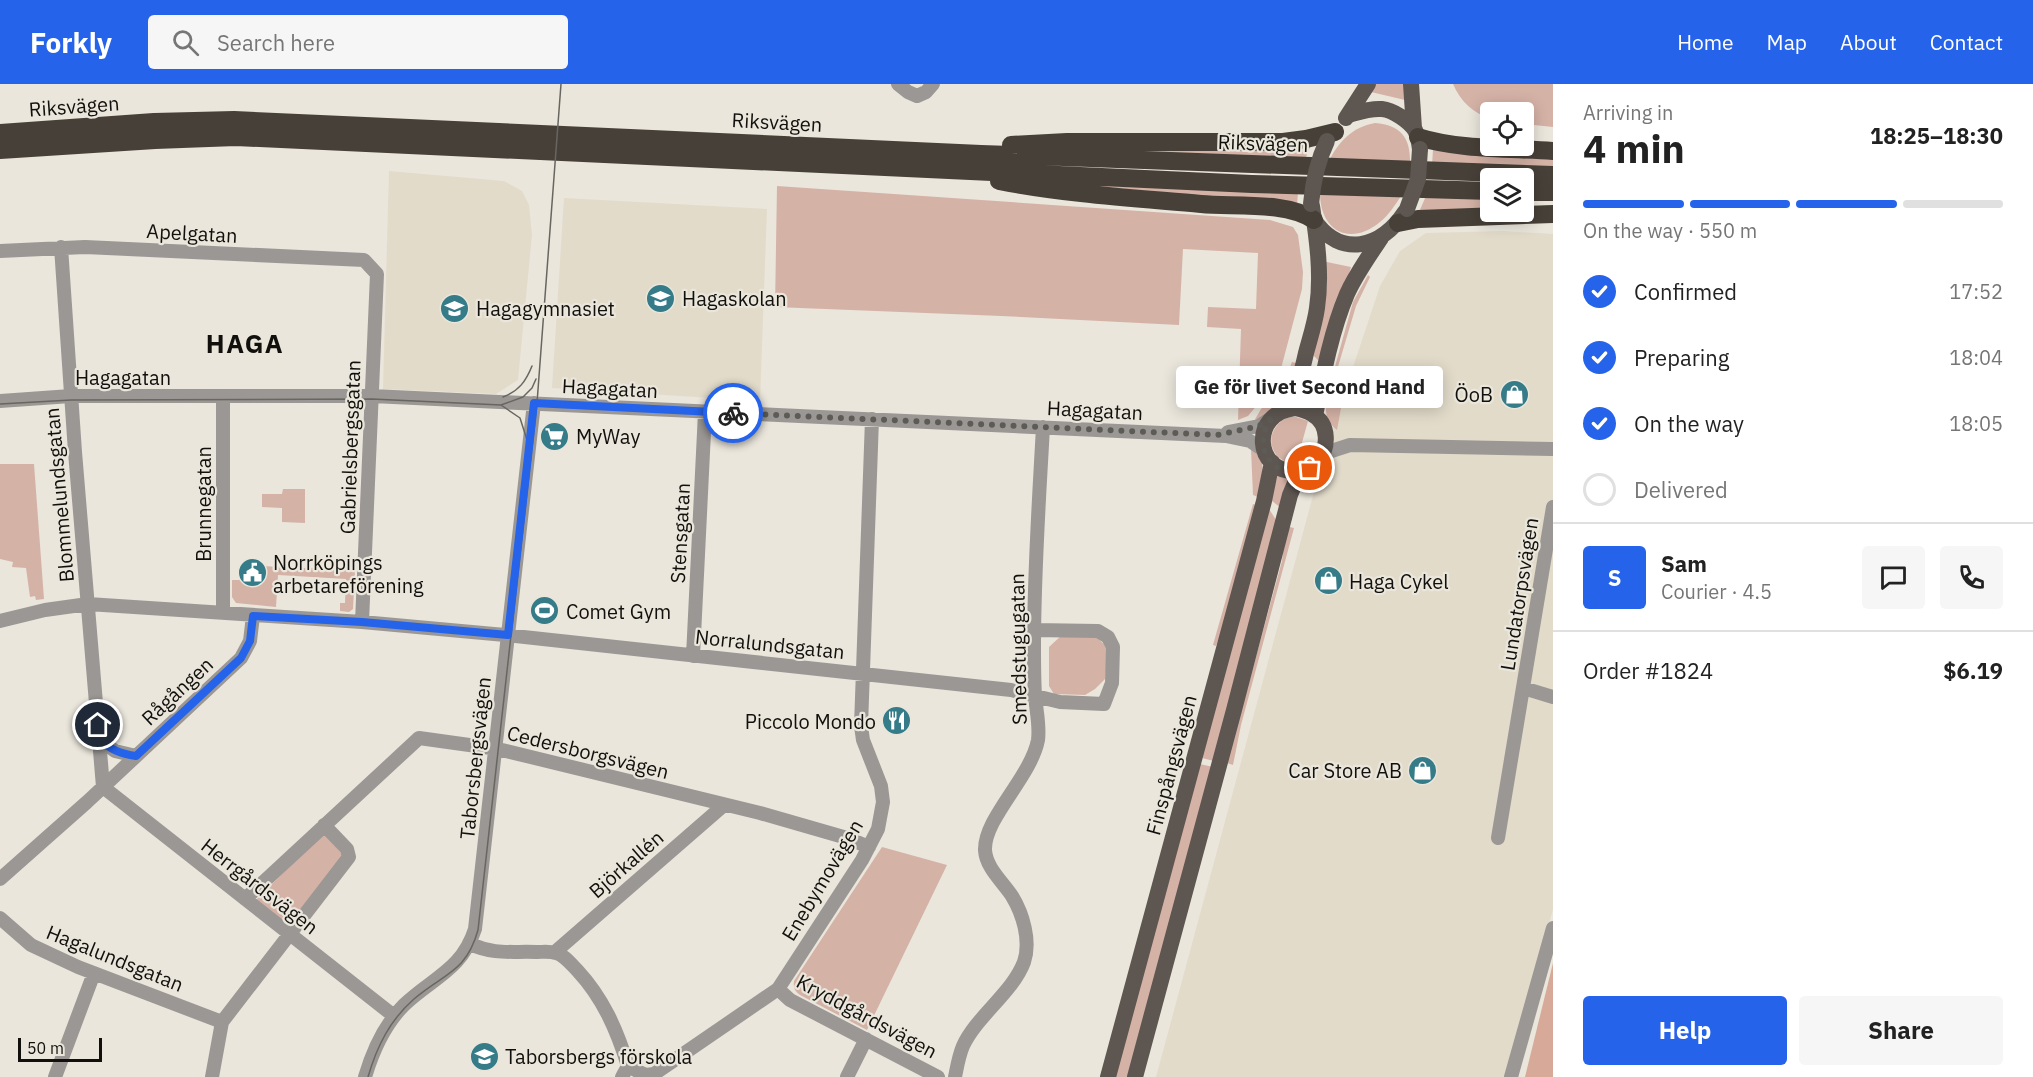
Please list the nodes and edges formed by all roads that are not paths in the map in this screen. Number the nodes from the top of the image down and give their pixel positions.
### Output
1 (898, 84) edge
2 (1368, 84) edge
3 (1411, 84) edge
4 (929, 88) edge
5 (1348, 115) junction
6 (0, 133) edge
7 (1331, 137) junction
8 (1417, 138) junction
9 (0, 150) edge
10 (1553, 151) edge
11 (955, 153) junction
12 (945, 169) junction
13 (1553, 175) edge
14 (1480, 191) edge
15 (1534, 192) edge
16 (1553, 192) edge
17 (1313, 212) junction
18 (1553, 214) edge
19 (1403, 216) junction
20 (1381, 238) junction
21 (61, 247) junction
22 (0, 251) edge
23 (377, 273) joint
24 (71, 396) junction
25 (223, 396) junction
26 (372, 396) junction
27 (0, 401) edge
28 (534, 403) junction
29 (705, 412) junction
30 (1280, 412) junction
31 (872, 419) junction
32 (1318, 421) junction
33 (1043, 427) junction
34 (1217, 435) junction
35 (1350, 445) junction
36 (1553, 449) edge
37 (1322, 454) junction
38 (1268, 457) junction
39 (1300, 471) junction
40 (1553, 507) edge
41 (88, 604) junction
42 (223, 612) junction
43 (253, 616) junction
44 (0, 621) edge
45 (362, 622) junction
46 (1034, 630) junction
47 (508, 635) junction
48 (693, 656) junction
49 (864, 674) junction
50 (1523, 688) junction
51 (1035, 696) junction
52 (1553, 697) edge
53 (99, 739) junction
54 (495, 748) junction
55 (136, 756) junction
56 (103, 787) junction
57 (724, 805) junction
58 (324, 825) junction
59 (1498, 838) dead end
60 (869, 847) junction
61 (0, 879) edge
62 (245, 899) junction
63 (0, 918) edge
64 (1553, 928) edge
65 (290, 935) junction
66 (470, 944) junction
67 (555, 952) junction
68 (94, 973) junction
69 (778, 988) junction
70 (394, 1016) junction
71 (222, 1022) junction
72 (866, 1039) junction
73 (625, 1072) edge
74 (56, 1077) edge
75 (212, 1077) edge
76 (365, 1077) edge
77 (847, 1077) edge
78 (938, 1077) edge
79 (955, 1077) edge
80 (1108, 1077) edge
81 (1135, 1077) edge
82 (1511, 1077) edge

1 - 4 street
2 - 5 main road
3 - 8 main road
5 - 7 main road
5 - 8 main road
6 - 11 highway, Riksvägen
7 - 11 highway
7 - 17 main road, bridge
8 - 10 highway
8 - 19 main road, bridge
9 - 12 highway, Riksvägen
11 - 13 highway, Riksvägen
12 - 14 highway, Riksvägen
12 - 17 highway
15 - 16 highway
17 - 20 main road
17 - 30 main road
18 - 19 highway
19 - 20 main road
20 - 32 main road
21 - 22 street, Apelgatan
21 - 23 street, Apelgatan
21 - 24 street, Blommelundsgatan
23 - 26 street, Gabrielsbergsgatan
24 - 25 street, Hagagatan
24 - 27 street, Hagagatan
24 - 41 street, Blommelundsgatan
25 - 26 street, Hagagatan
25 - 42 street, Brunnegatan
26 - 28 street, Hagagatan
26 - 45 street, Gabrielsbergsgatan
28 - 29 street, Hagagatan
28 - 47 street, Taborsbergsvägen
29 - 31 street, Hagagatan
29 - 48 street, Stensgatan
30 - 32 main road
30 - 34 street, Hagagatan
30 - 38 main road
31 - 33 street, Hagagatan
31 - 49 street, Enebymovägen
32 - 35 street
32 - 37 main road
33 - 34 street, Hagagatan
33 - 46 street, Smedstugugatan
34 - 38 street, Hagagatan
35 - 36 street
35 - 37 street
37 - 39 main road
38 - 39 main road
38 - 80 main road, Finspångsvägen
39 - 81 main road
40 - 50 street, Lundatorpsvägen
41 - 42 street, Norralundsgatan
41 - 44 street, Norralundsgatan
41 - 53 street, Blommelundsgatan
42 - 43 street, Norralundsgatan
43 - 45 street, Norralundsgatan
43 - 55 street, Rågången
45 - 47 street, Norralundsgatan
46 - 51 street, Smedstugugatan
46 - 51 street, Norralundsgatan
47 - 48 street, Norralundsgatan
47 - 54 street, Taborsbergsvägen
48 - 49 street, Norralundsgatan
49 - 51 street, Norralundsgatan
49 - 60 street, Enebymovägen
50 - 52 street, Lundatorpsvägen
50 - 59 street, Lundatorpsvägen
51 - 79 street, Smedstugugatan
53 - 55 street
53 - 56 street, Blommelundsgatan
54 - 57 street, Cedersborgsvägen
54 - 58 street, Cedersborgsvägen
54 - 66 street, Taborsbergsvägen
55 - 56 street, Rågången
56 - 61 street, Rågången
56 - 62 street, Herrgårdsvägen
57 - 60 street, Cedersborgsvägen
57 - 67 street, Björkallén
58 - 62 street, Cedersborgsvägen
58 - 65 street
60 - 69 street, Enebymovägen
62 - 65 street, Herrgårdsvägen
63 - 68 street, Hagalundsgatan
64 - 82 street
65 - 70 street, Herrgårdsvägen
65 - 71 street
66 - 67 street
66 - 70 street, Taborsbergsvägen
67 - 73 street
68 - 71 street, Hagalundsgatan
68 - 74 street
69 - 72 street, Kryddgårdsvägen
69 - 73 street, Enebymovägen
70 - 76 street, Taborsbergsvägen
71 - 75 street
72 - 77 street
72 - 78 street, Kryddgårdsvägen

